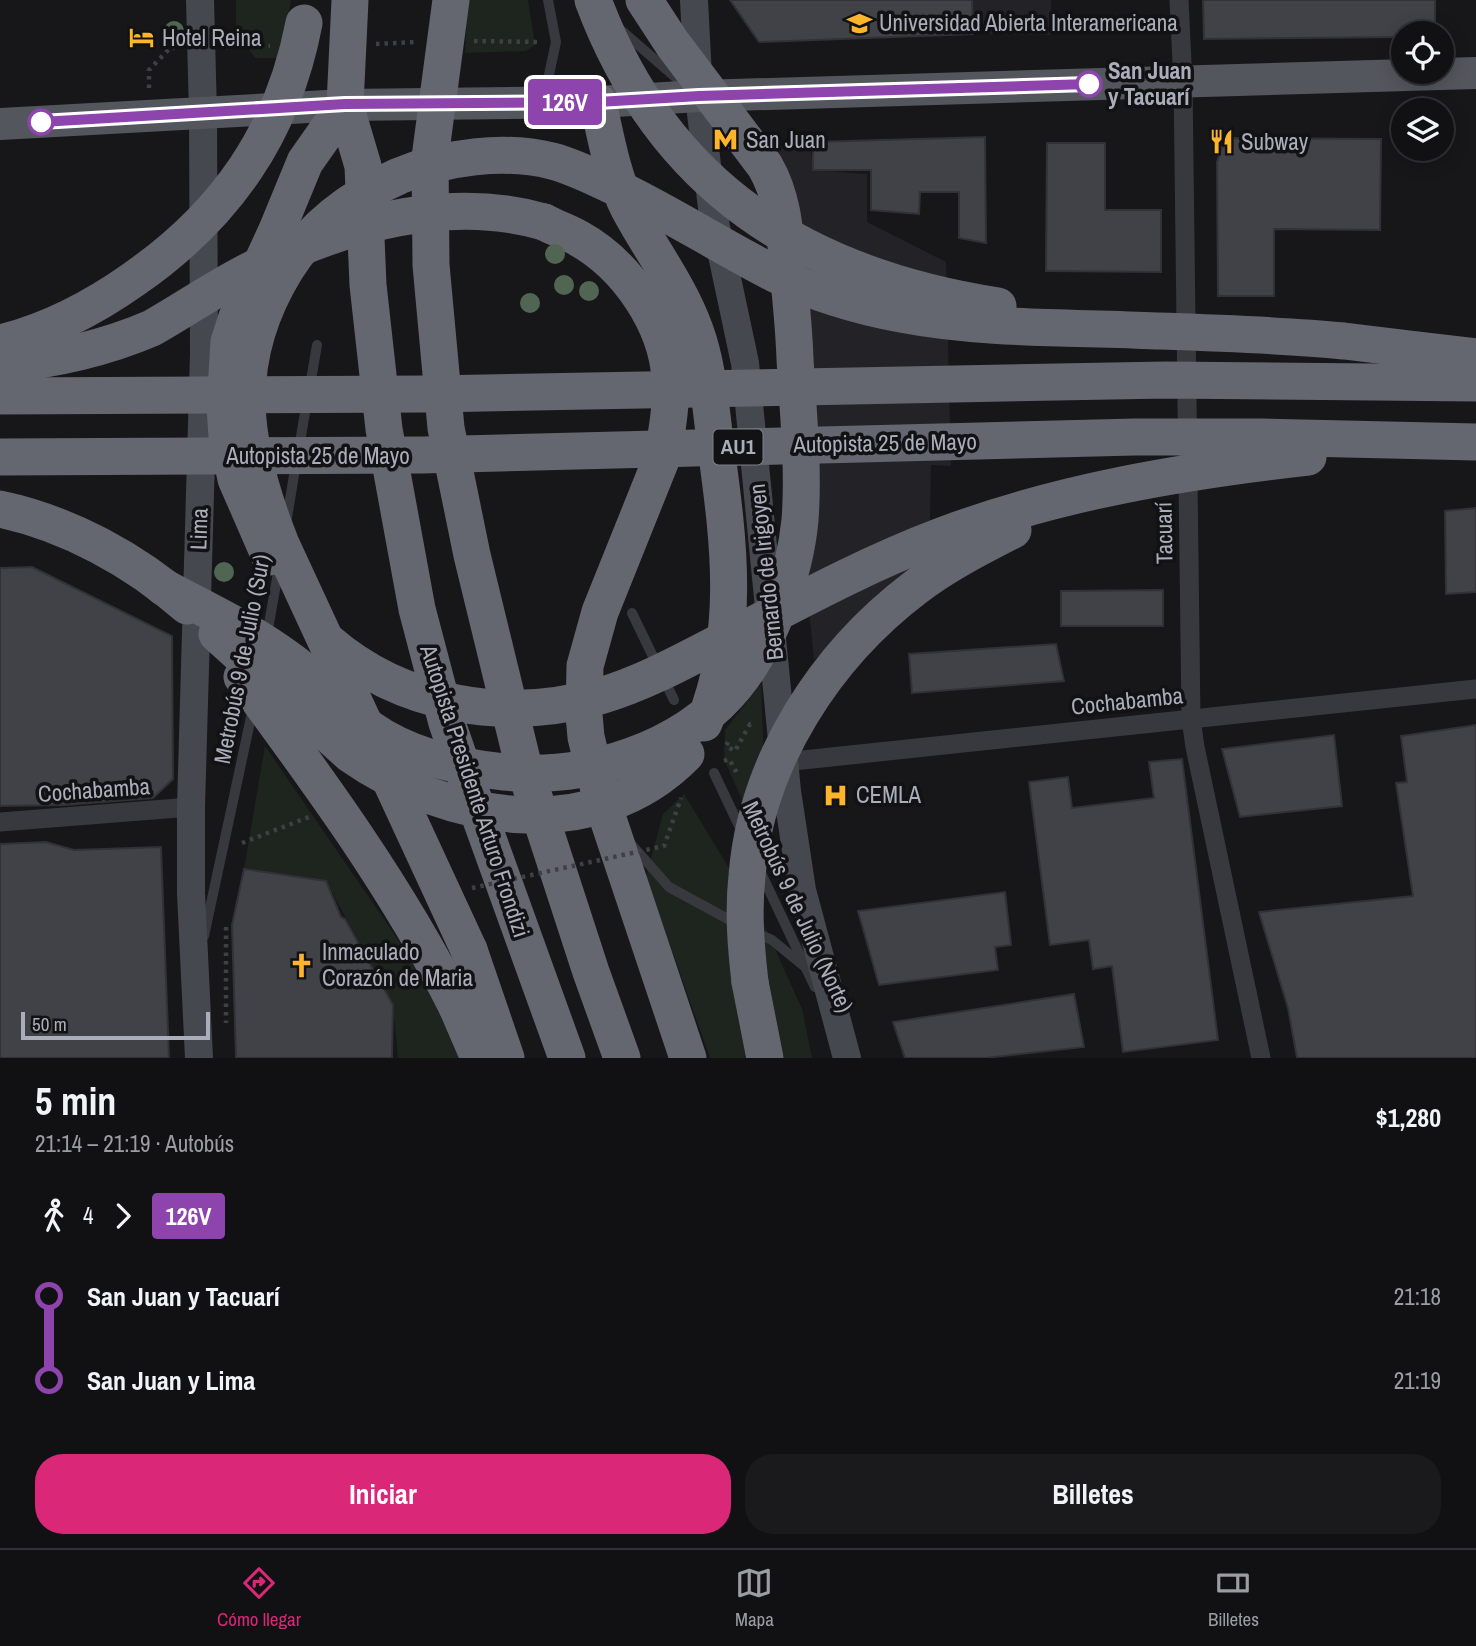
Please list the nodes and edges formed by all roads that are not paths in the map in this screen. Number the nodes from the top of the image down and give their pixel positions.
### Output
1 (200, 0) edge
2 (350, 0) edge
3 (451, 0) edge
4 (548, 0) edge
5 (644, 0) edge
6 (694, 0) edge
7 (1179, 0) edge
8 (590, 3) edge
9 (298, 23) edge
10 (1476, 73) edge
11 (1183, 83) junction
12 (699, 96) junction
13 (543, 102) junction
14 (598, 102) junction
15 (345, 104) junction
16 (436, 104) junction
17 (203, 114) junction
18 (0, 124) edge
19 (248, 292) junction
20 (1162, 331) junction
21 (0, 343) edge
22 (317, 345) dead end
23 (204, 354) junction
24 (1476, 357) edge
25 (0, 365) edge
26 (1476, 383) edge
27 (0, 396) edge
28 (1476, 442) edge
29 (0, 457) edge
30 (1103, 489) junction
31 (0, 509) edge
32 (163, 587) junction
33 (632, 613) dead end
34 (196, 614) junction
35 (1476, 689) edge
36 (674, 700) dead end
37 (1191, 719) junction
38 (784, 762) junction
39 (700, 763) junction
40 (601, 798) junction
41 (191, 807) junction
42 (0, 822) edge
43 (808, 969) junction
44 (196, 978) junction
45 (199, 1058) edge
46 (479, 1058) edge
47 (506, 1058) edge
48 (567, 1058) edge
49 (622, 1058) edge
50 (688, 1058) edge
51 (765, 1058) edge
52 (846, 1058) edge
53 (1261, 1058) edge

1 - 17 street, Lima
2 - 15 highway
3 - 16 highway
4 - 13 lane
5 - 32 highway, bridge
6 - 12 street, Bernardo de Irigoyen
7 - 11 street, Tacuarí
8 - 12 lane
8 - 20 highway, bridge
9 - 21 highway, bridge
10 - 11 main road
11 - 12 main road
11 - 37 street, Tacuarí
12 - 14 main road
12 - 38 street, Bernardo de Irigoyen
13 - 14 main road
13 - 16 main road
14 - 39 highway
15 - 16 main road
15 - 17 main road
15 - 19 highway
15 - 48 highway, Autopista Presidente Arturo Frondizi
16 - 49 highway
17 - 18 main road
17 - 23 street, Lima
19 - 23 highway
19 - 30 highway, bridge
20 - 24 highway, bridge
20 - 47 highway, bridge
22 - 44 lane, Metrobús 9 de Julio (Sur)
23 - 41 street, Lima
25 - 40 highway, bridge
26 - 27 highway, bridge
28 - 29 highway, Autopista 25 de Mayo / AU1, bridge
28 - 30 highway, bridge
30 - 51 highway, bridge
31 - 32 highway
32 - 34 highway, bridge
33 - 36 lane
34 - 39 highway, bridge
34 - 46 highway, bridge
35 - 37 street, Cochabamba
37 - 38 street, Cochabamba
37 - 53 street, Tacuarí
38 - 52 street, Bernardo de Irigoyen
39 - 43 lane, Metrobús 9 de Julio (Norte)
40 - 43 lane
40 - 50 highway
41 - 42 street, Cochabamba
41 - 44 street, Lima
43 - 52 lane, Metrobús 9 de Julio (Norte)
44 - 45 street, Lima

